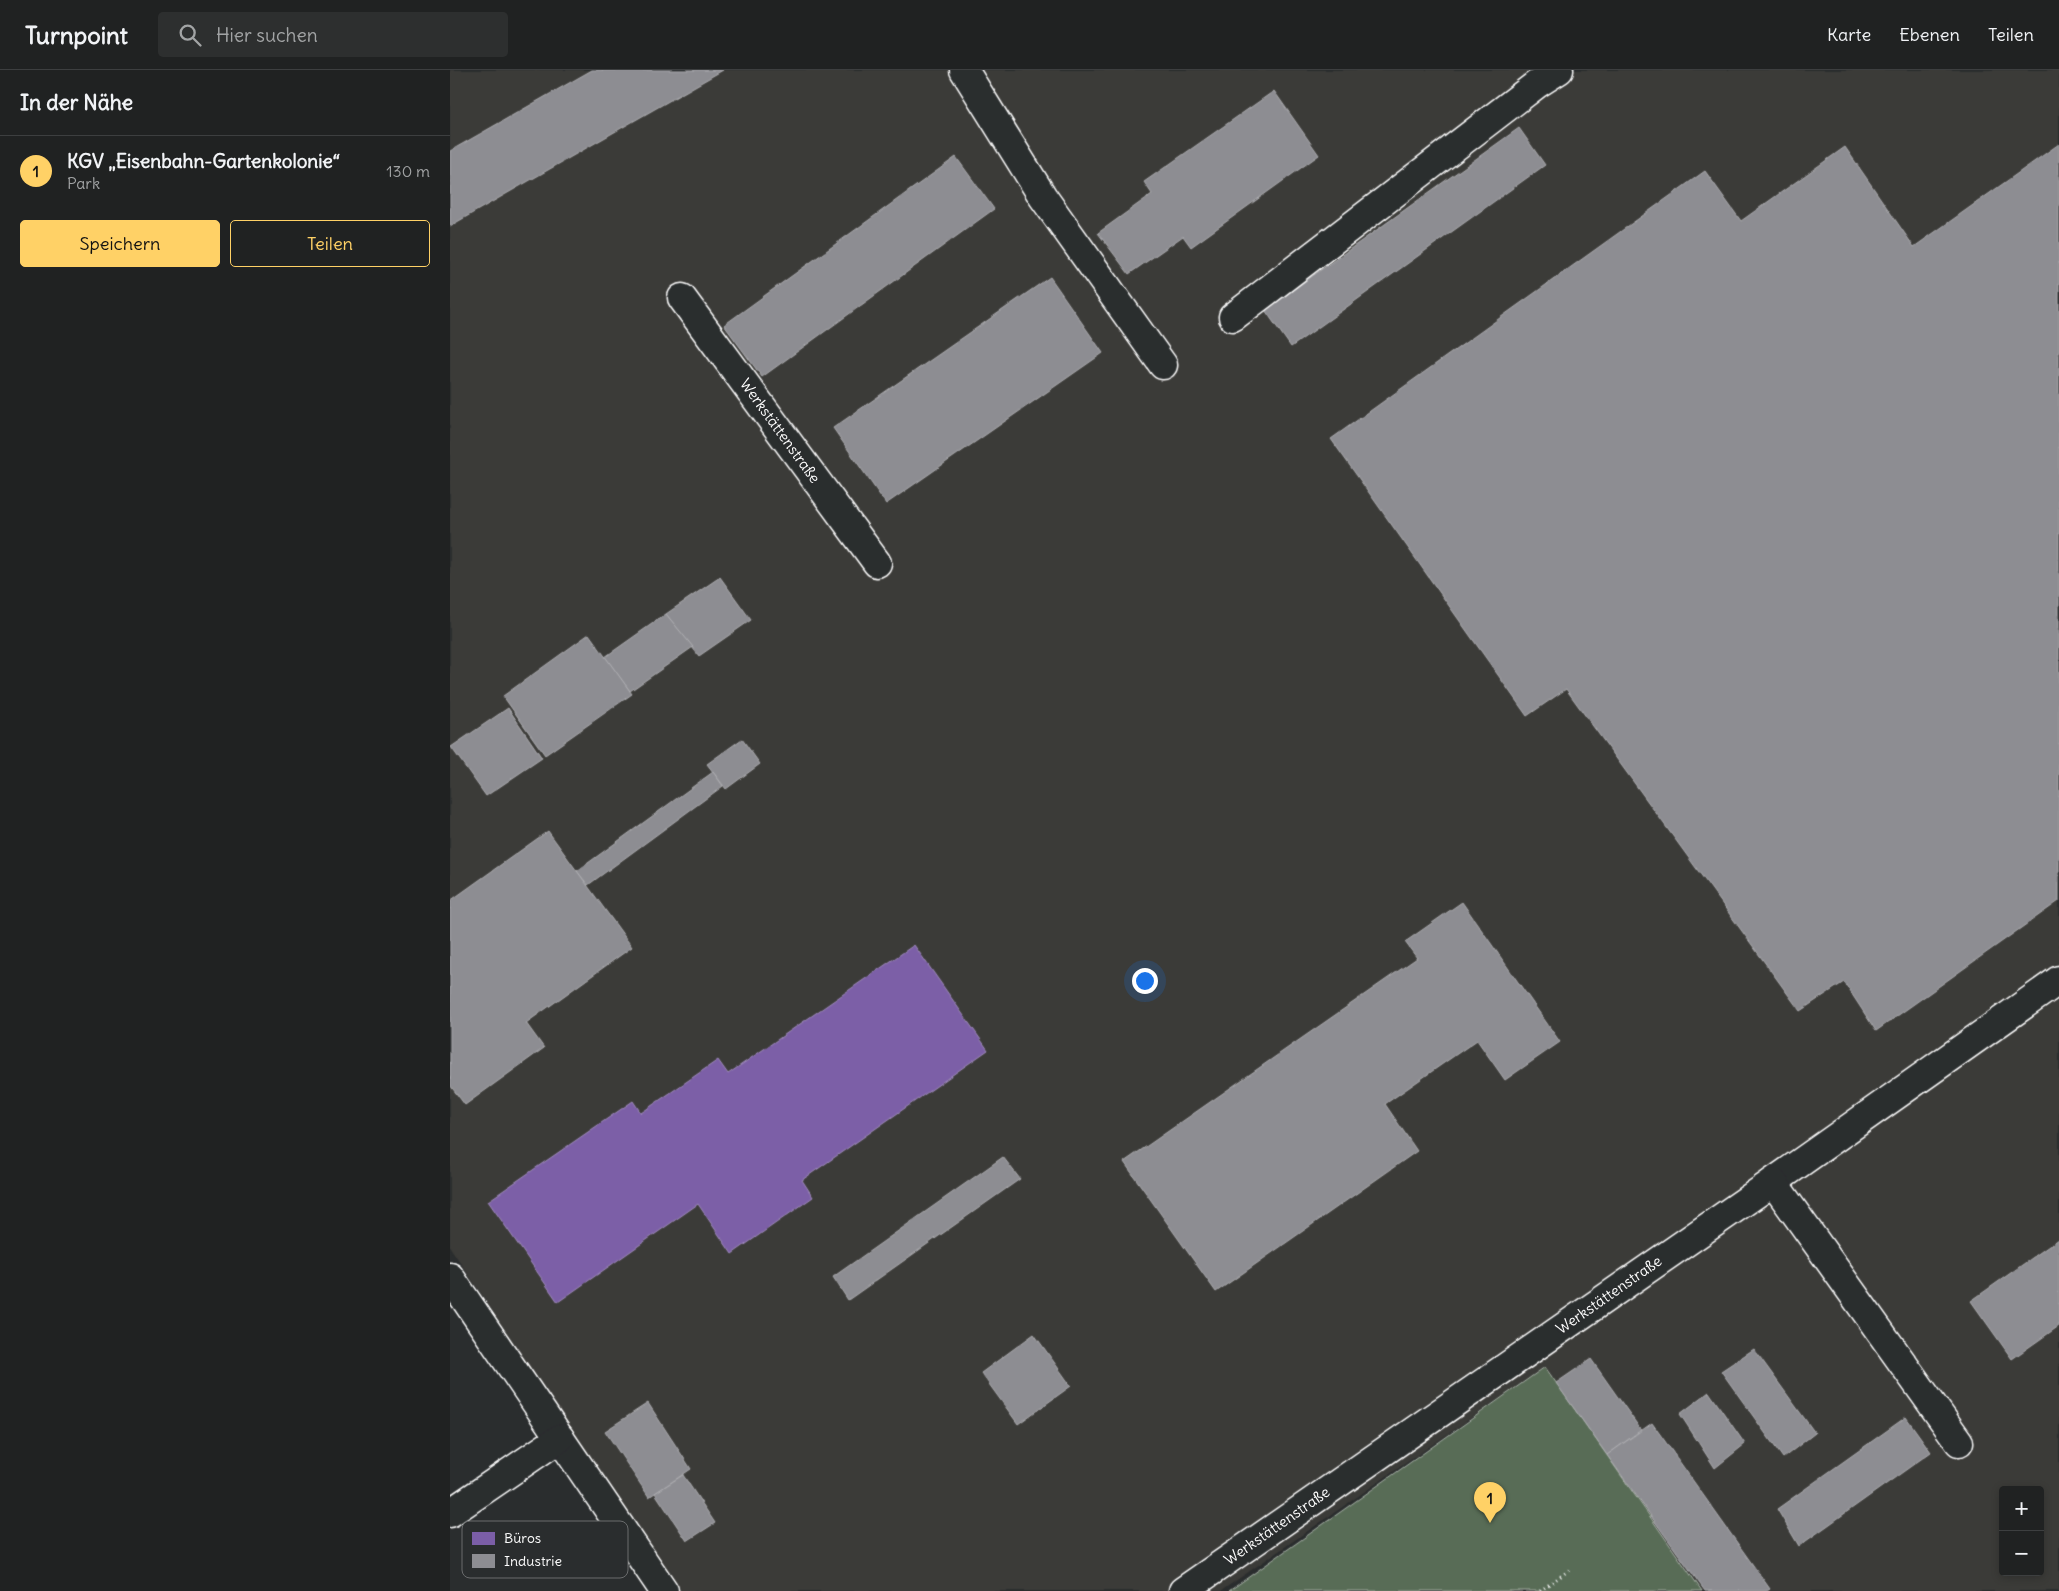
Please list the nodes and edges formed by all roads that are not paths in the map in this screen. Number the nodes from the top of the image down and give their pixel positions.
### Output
1 (964, 70) edge
2 (1559, 70) edge
3 (682, 298) dead end
4 (1233, 317) dead end
5 (1163, 365) dead end
6 (877, 564) dead end
7 (2059, 980) edge
8 (1773, 1182) junction
9 (450, 1277) edge
10 (560, 1438) junction
11 (1959, 1442) dead end
12 (450, 1513) edge
13 (616, 1521) edge
14 (628, 1538) edge
15 (664, 1591) edge
16 (1183, 1591) edge

1 - 5 street
2 - 4 street
3 - 6 street, Werkstättenstraße
7 - 8 street, Werkstättenstraße
8 - 11 street
8 - 16 street, Werkstättenstraße
9 - 10 street
10 - 12 street
10 - 13 street
14 - 15 street

